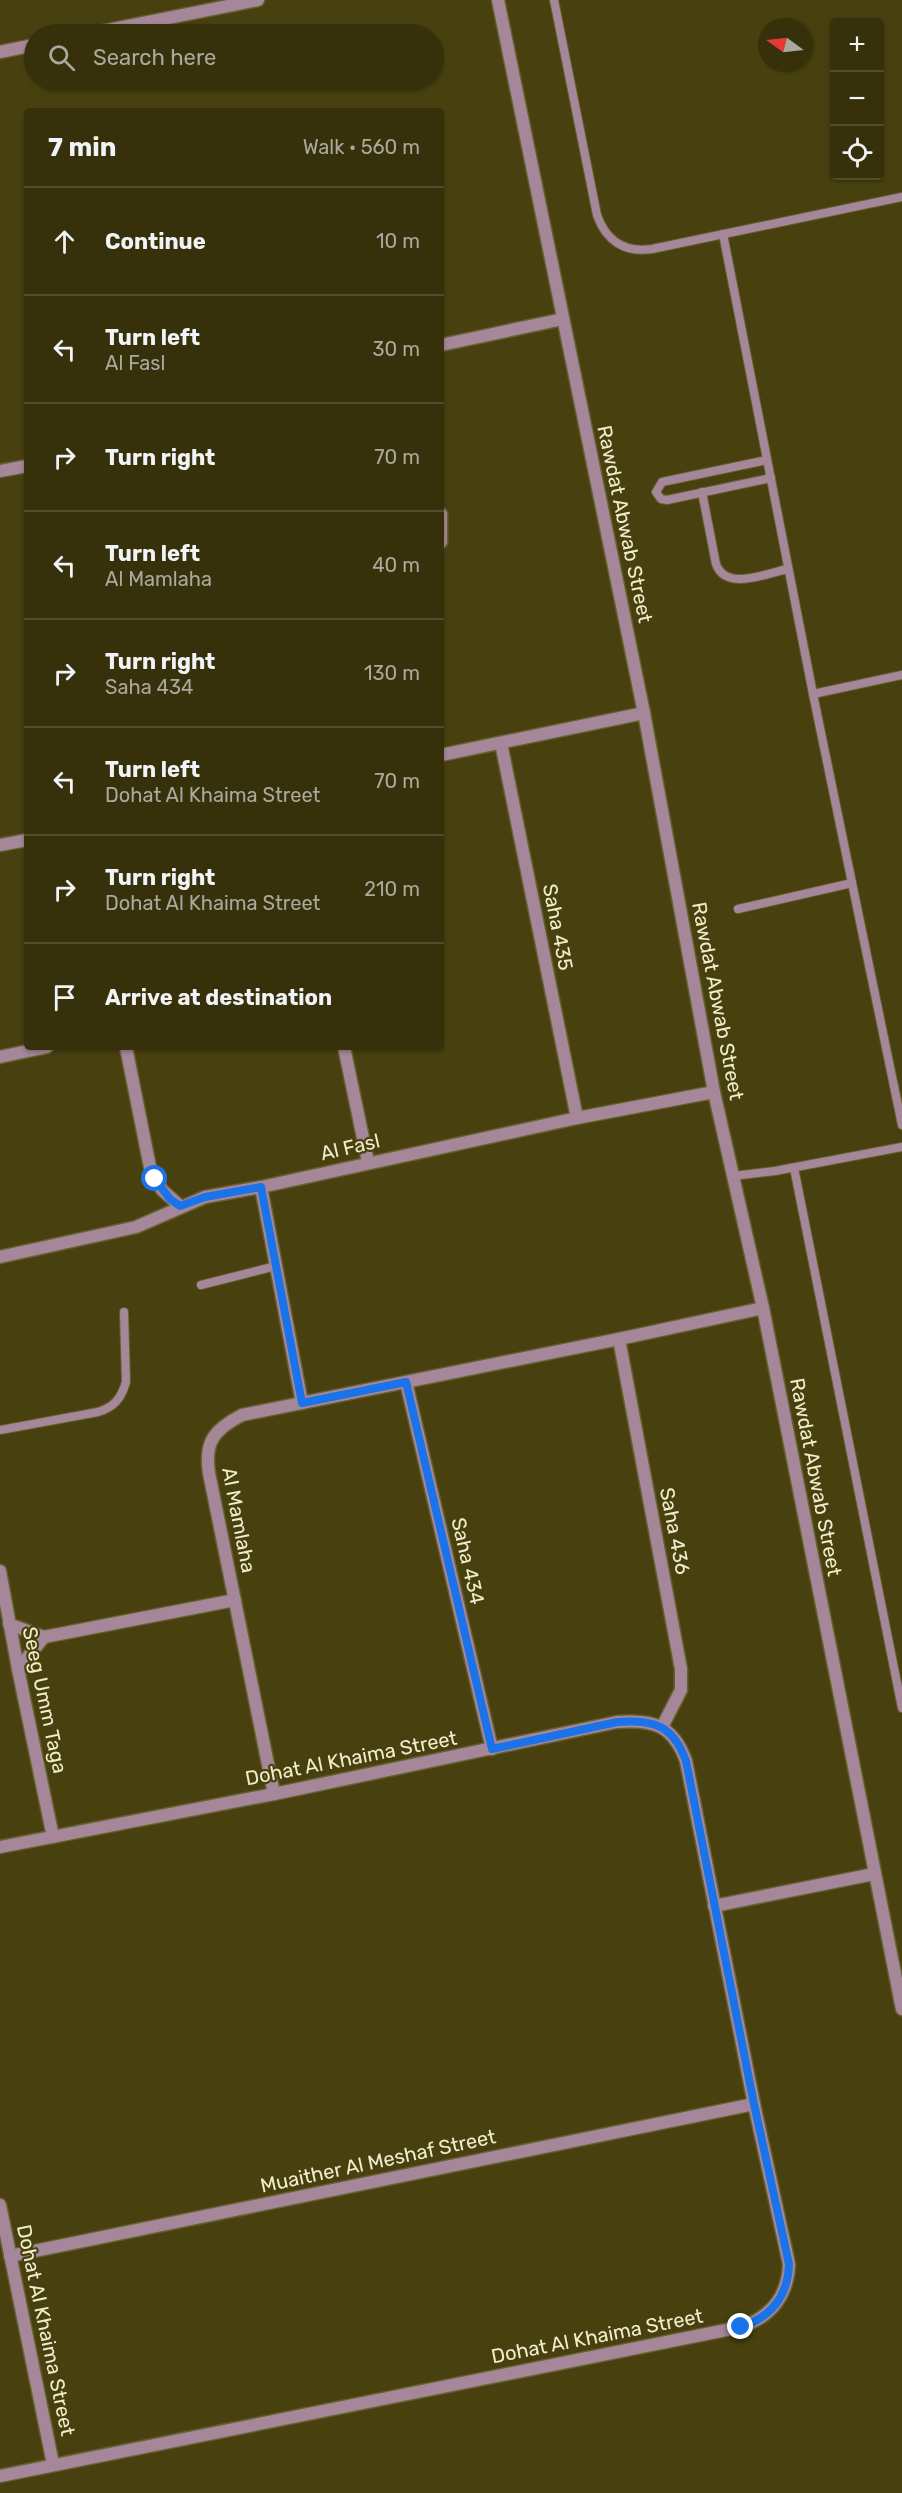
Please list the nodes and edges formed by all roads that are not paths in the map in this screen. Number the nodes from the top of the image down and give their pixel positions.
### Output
1 (258, 0) edge
2 (498, 0) edge
3 (554, 0) edge
4 (138, 24) edge
5 (24, 47) edge
6 (0, 52) edge
7 (902, 197) edge
8 (723, 234) junction
9 (563, 319) junction
10 (444, 344) edge
11 (767, 460) junction
12 (24, 467) edge
13 (0, 471) edge
14 (771, 478) junction
15 (702, 492) junction
16 (788, 569) junction
17 (902, 675) edge
18 (813, 694) junction
19 (644, 713) junction
20 (501, 742) junction
21 (444, 754) edge
22 (24, 841) edge
23 (0, 845) edge
24 (852, 883) junction
25 (738, 909) dead end
26 (33, 1050) edge
27 (127, 1050) edge
28 (346, 1050) edge
29 (0, 1057) edge
30 (714, 1092) junction
31 (577, 1118) junction
32 (902, 1125) edge
33 (902, 1147) edge
34 (368, 1162) junction
35 (794, 1168) junction
36 (733, 1176) junction
37 (261, 1187) junction
38 (180, 1206) junction
39 (0, 1257) edge
40 (276, 1266) junction
41 (201, 1285) dead end
42 (763, 1308) junction
43 (124, 1312) dead end
44 (619, 1339) junction
45 (406, 1382) junction
46 (302, 1403) junction
47 (0, 1430) edge
48 (0, 1571) edge
49 (235, 1600) junction
50 (9, 1624) junction
51 (44, 1636) junction
52 (18, 1669) junction
53 (899, 1679) edge
54 (902, 1708) edge
55 (662, 1727) junction
56 (492, 1749) junction
57 (274, 1794) junction
58 (53, 1837) junction
59 (0, 1847) edge
60 (874, 1874) junction
61 (714, 1906) junction
62 (902, 2009) edge
63 (754, 2104) junction
64 (0, 2205) edge
65 (10, 2256) junction
66 (53, 2463) junction
67 (0, 2476) edge

1 - 4 street
2 - 9 street, Rawdat Abwab Street
3 - 8 lane
5 - 6 street
7 - 8 lane
8 - 11 lane
9 - 10 street
9 - 19 street, Rawdat Abwab Street
11 - 14 lane
11 - 15 lane
12 - 13 street
14 - 15 lane
14 - 16 lane
15 - 16 lane
16 - 18 lane
17 - 18 lane
18 - 24 lane
19 - 20 street
19 - 30 street, Rawdat Abwab Street
20 - 21 street
20 - 31 street, Saha 435
22 - 23 street
24 - 25 lane
24 - 32 lane
26 - 29 street
27 - 38 street
28 - 34 street
30 - 31 street, Al Fasl
30 - 36 street, Rawdat Abwab Street
31 - 34 street, Al Fasl
33 - 35 lane
34 - 37 street, Al Fasl
35 - 36 lane
35 - 53 lane
36 - 42 street, Rawdat Abwab Street
37 - 38 street, Al Fasl
37 - 40 street
38 - 39 street, Al Fasl
40 - 41 lane
40 - 46 street
42 - 44 street, Al Mamlaha
42 - 60 street, Rawdat Abwab Street
43 - 47 lane
44 - 45 street, Al Mamlaha
44 - 55 street, Saha 436
45 - 46 street, Al Mamlaha
45 - 56 street, Saha 434
46 - 49 street, Al Mamlaha
48 - 50 street, Seeg Umm Taga
49 - 51 street, Al Mamlaha
49 - 57 street, Al Mamlaha
50 - 51 street, Al Mamlaha
50 - 52 street, Seeg Umm Taga
51 - 52 street
52 - 58 street, Seeg Umm Taga
53 - 54 lane
55 - 56 street, Dohat Al Khaima Street
55 - 61 street, Dohat Al Khaima Street
56 - 57 street, Dohat Al Khaima Street
57 - 58 street, Dohat Al Khaima Street
58 - 59 street, Dohat Al Khaima Street
60 - 61 street
60 - 62 street, Rawdat Abwab Street
61 - 63 street, Dohat Al Khaima Street
63 - 65 street, Muaither Al Meshaf Street
63 - 66 street, Dohat Al Khaima Street
64 - 65 street, Dohat Al Khaima Street
65 - 66 street, Dohat Al Khaima Street
66 - 67 street, Dohat Al Khaima Street

